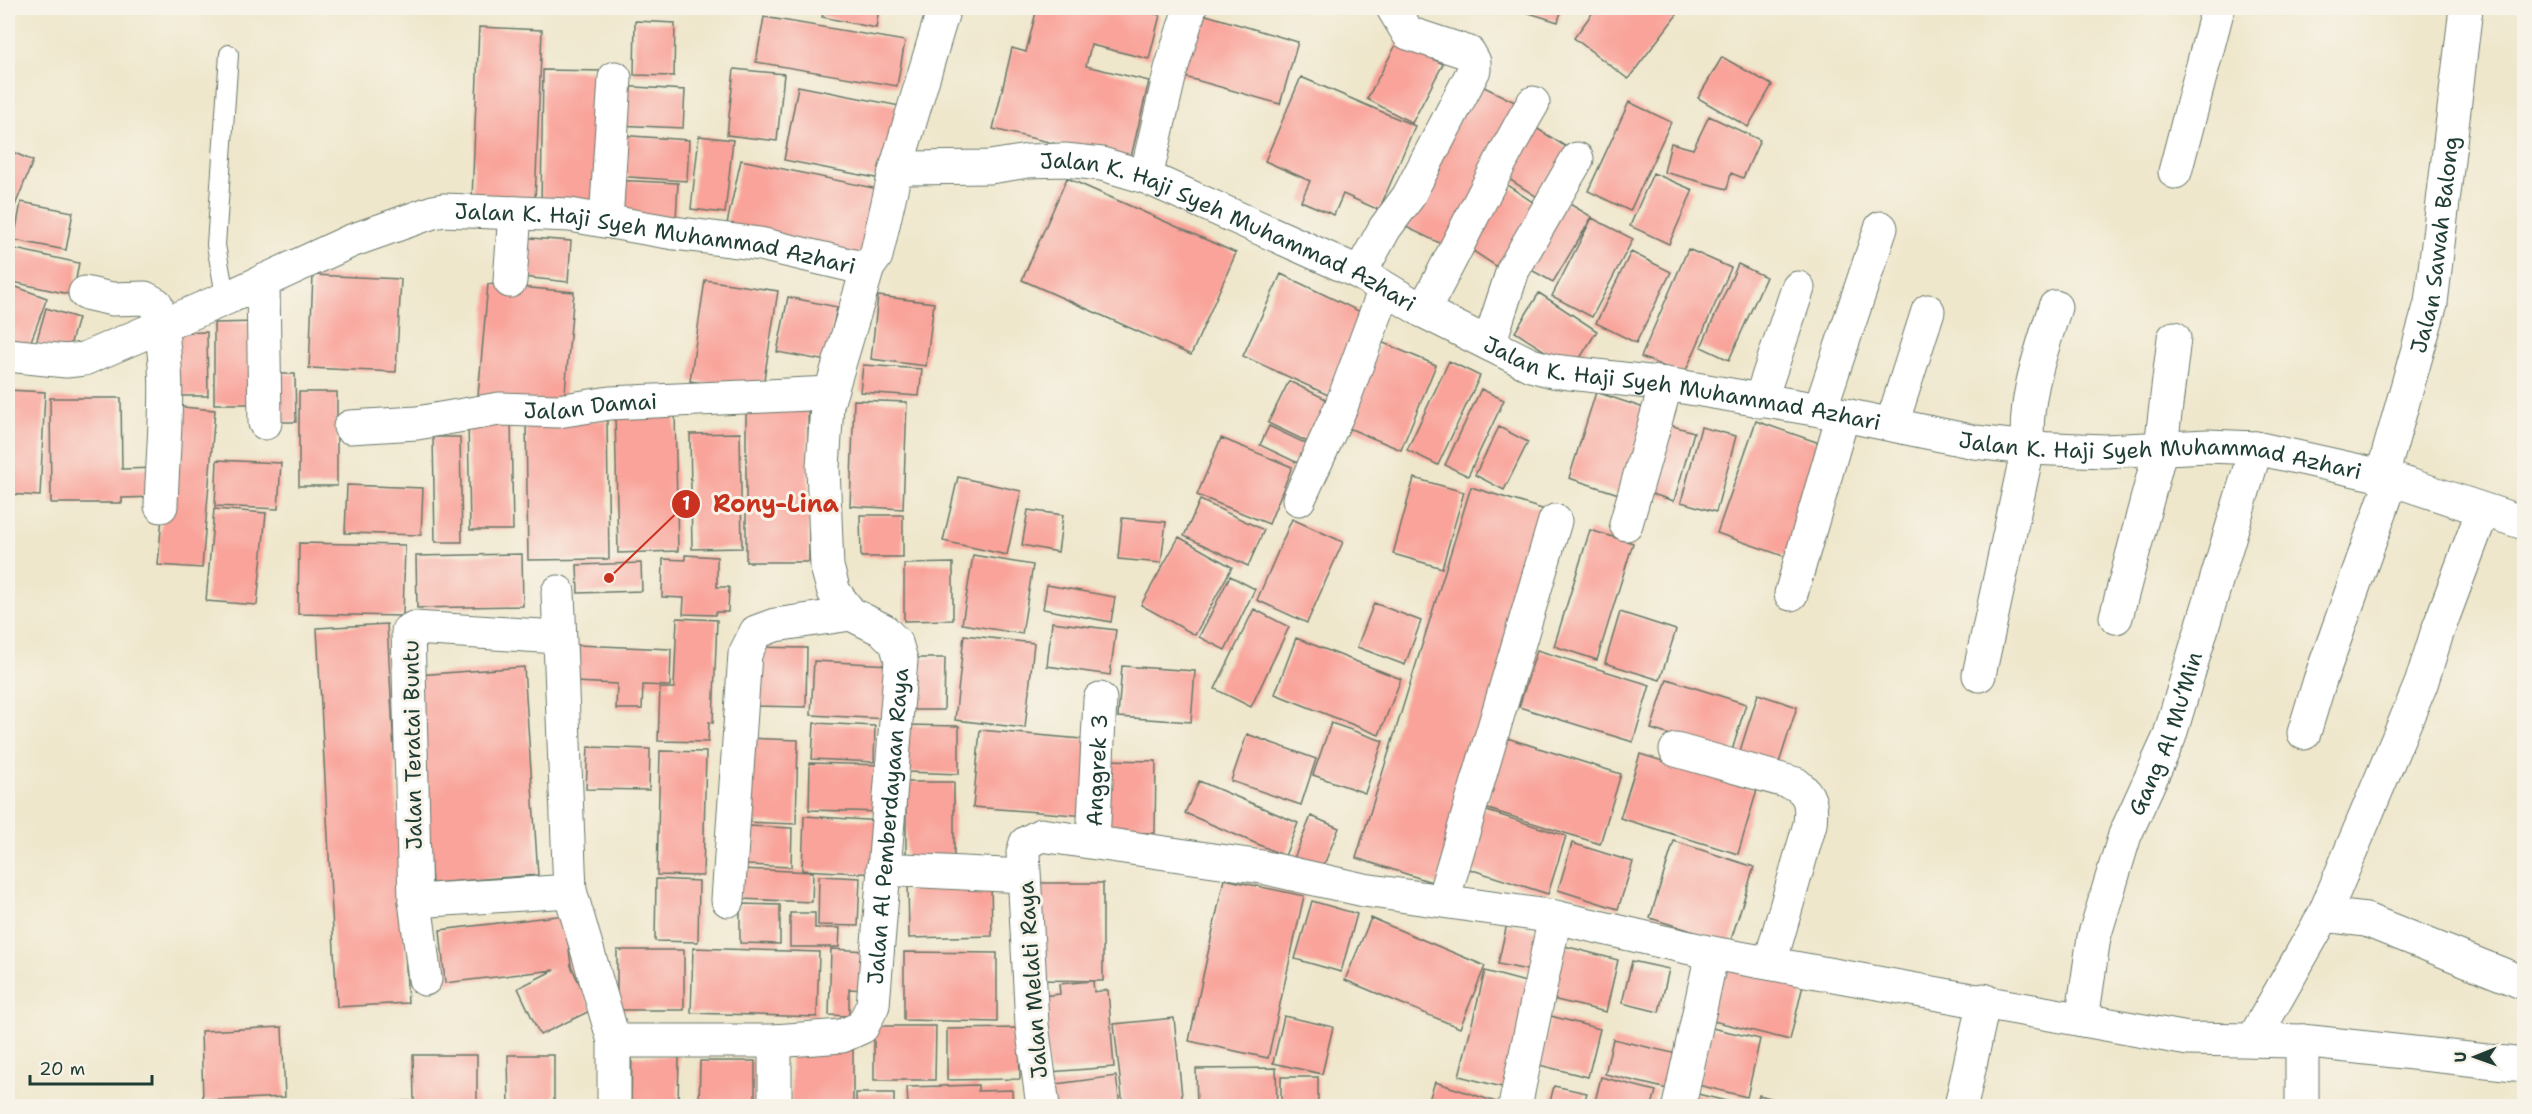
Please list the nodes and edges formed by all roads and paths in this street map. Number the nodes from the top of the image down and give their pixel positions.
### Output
1 (944, 8) edge
2 (1190, 8) edge
3 (1393, 8) edge
4 (2218, 8) edge
5 (2466, 8) edge
6 (229, 54) dead end
7 (615, 78) dead end
8 (1533, 103) dead end
9 (1577, 159) dead end
10 (895, 172) junction
11 (2175, 172) dead end
12 (1146, 177) junction
13 (515, 213) junction
14 (606, 221) junction
15 (1881, 228) dead end
16 (868, 267) junction
17 (510, 281) dead end
18 (1372, 281) junction
19 (263, 282) junction
20 (1798, 288) dead end
21 (85, 293) dead end
22 (229, 297) junction
23 (2055, 307) dead end
24 (1423, 311) junction
25 (1928, 311) dead end
26 (162, 327) junction
27 (2174, 338) dead end
28 (1489, 344) junction
29 (8, 355) edge
30 (1666, 384) junction
31 (830, 393) junction
32 (1760, 401) junction
33 (1832, 412) junction
34 (265, 423) dead end
35 (1892, 424) junction
36 (350, 427) dead end
37 (2161, 447) junction
38 (2028, 448) junction
39 (2256, 448) junction
40 (2387, 477) junction
41 (1299, 499) dead end
42 (161, 506) dead end
43 (2483, 510) junction
44 (1555, 521) dead end
45 (2524, 523) edge
46 (1626, 524) dead end
47 (558, 592) dead end
48 (1791, 594) dead end
49 (851, 614) junction
50 (2116, 617) dead end
51 (558, 637) junction
52 (1979, 675) dead end
53 (1100, 699) dead end
54 (2304, 733) dead end
55 (1676, 750) dead end
56 (1093, 842) junction
57 (1024, 864) junction
58 (883, 869) junction
59 (570, 891) junction
60 (728, 900) dead end
61 (1443, 900) junction
62 (415, 901) junction
63 (2324, 915) junction
64 (1556, 916) junction
65 (1712, 953) junction
66 (1770, 963) junction
67 (425, 979) dead end
68 (2524, 983) edge
69 (1984, 1000) junction
70 (2082, 1020) junction
71 (2253, 1040) junction
72 (614, 1041) junction
73 (775, 1041) junction
74 (2302, 1041) junction
75 (2524, 1065) edge
76 (614, 1107) edge
77 (775, 1107) edge
78 (1043, 1107) edge
79 (1515, 1107) edge
80 (1679, 1107) edge
81 (1961, 1107) edge
82 (2302, 1107) edge

1 - 10 street
2 - 12 street
3 - 18 street
4 - 11 street
5 - 40 street, Jalan Sawah Balong
6 - 22 lane
7 - 14 street
8 - 24 street
9 - 28 street
10 - 12 street, Jalan K. Haji Syeh Muhammad Azhari
10 - 16 street, Jalan K. Haji Syeh Muhammad Azhari
12 - 18 street, Jalan K. Haji Syeh Muhammad Azhari
13 - 14 street, Jalan K. Haji Syeh Muhammad Azhari
13 - 17 street
13 - 19 street, Jalan K. Haji Syeh Muhammad Azhari
14 - 16 street, Jalan K. Haji Syeh Muhammad Azhari
15 - 33 street
16 - 31 street, Jalan Al Pemberdayaan Raya
18 - 24 street, Jalan K. Haji Syeh Muhammad Azhari
18 - 41 street
19 - 22 street, Jalan K. Haji Syeh Muhammad Azhari
19 - 34 street
20 - 32 street
21 - 26 street
22 - 26 street, Jalan K. Haji Syeh Muhammad Azhari
23 - 38 street
24 - 28 street, Jalan K. Haji Syeh Muhammad Azhari
25 - 35 street
26 - 29 street, Jalan K. Haji Syeh Muhammad Azhari
26 - 42 street
27 - 37 street
28 - 30 street, Jalan K. Haji Syeh Muhammad Azhari
30 - 32 street, Jalan K. Haji Syeh Muhammad Azhari
30 - 46 street
31 - 36 street, Jalan Damai
31 - 49 street, Jalan Al Pemberdayaan Raya
32 - 33 street, Jalan K. Haji Syeh Muhammad Azhari
33 - 35 street, Jalan K. Haji Syeh Muhammad Azhari
33 - 48 street
35 - 38 street, Jalan K. Haji Syeh Muhammad Azhari
37 - 38 street, Jalan K. Haji Syeh Muhammad Azhari
37 - 39 street, Jalan K. Haji Syeh Muhammad Azhari
37 - 50 street
38 - 52 street
39 - 40 street, Jalan K. Haji Syeh Muhammad Azhari
39 - 70 street, Gang Al Mu’Min
40 - 43 street, Jalan K. Haji Syeh Muhammad Azhari
40 - 54 street, Jalan Sawah Balong
43 - 45 street, Jalan K. Haji Syeh Muhammad Azhari
43 - 63 street
44 - 61 street
47 - 51 street
49 - 58 street, Jalan Al Pemberdayaan Raya
49 - 60 street
51 - 59 street
51 - 62 street, Jalan Teratai Buntu
53 - 56 street, Anggrek 3
55 - 66 street
56 - 57 street
56 - 61 street
57 - 58 street
57 - 78 street, Jalan Melati Raya
58 - 73 street, Jalan Al Pemberdayaan Raya
59 - 62 street
59 - 72 street
61 - 64 street
62 - 67 street, Jalan Teratai Buntu
63 - 68 street
63 - 71 street
64 - 65 street
64 - 79 street
65 - 66 street
65 - 80 street
66 - 69 street
69 - 70 street
69 - 81 street
70 - 71 street
71 - 74 street
72 - 73 street, Jalan Al Pemberdayaan Raya
72 - 76 street
73 - 77 street
74 - 75 street
74 - 82 street

